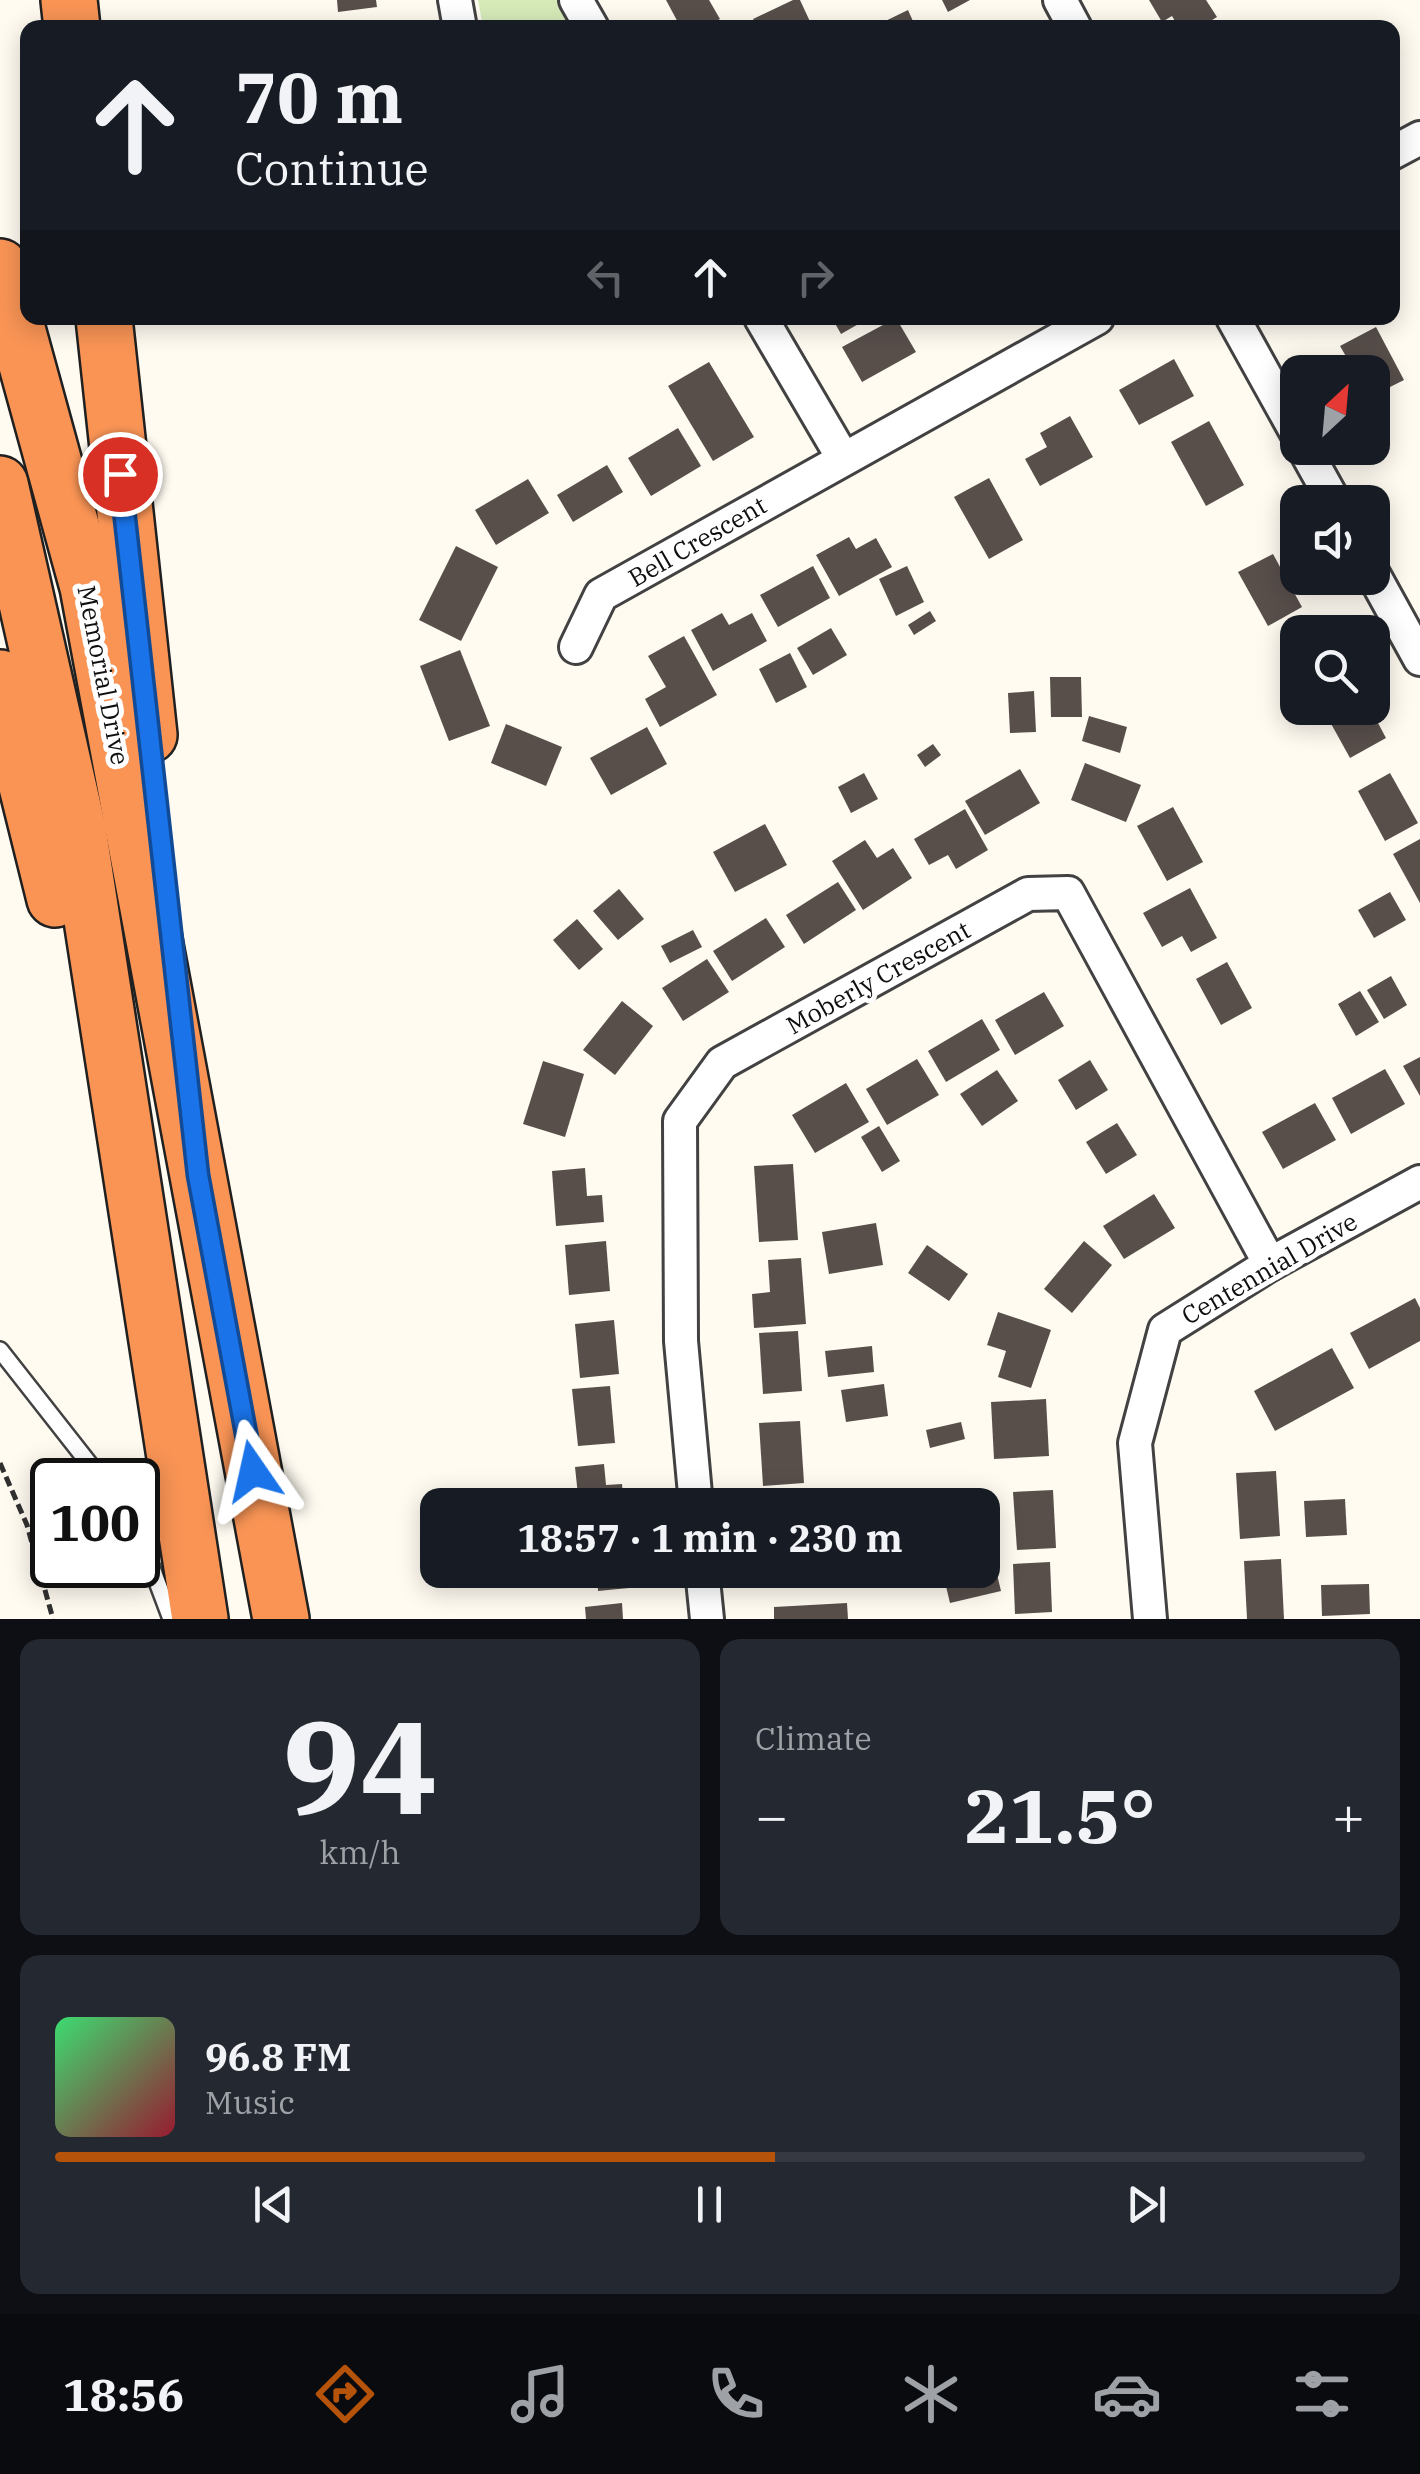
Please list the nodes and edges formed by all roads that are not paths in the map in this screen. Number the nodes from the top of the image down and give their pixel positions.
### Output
1 (0, 268) edge
2 (105, 325) edge
3 (765, 325) edge
4 (1084, 325) edge
5 (1237, 325) edge
6 (1280, 403) edge
7 (843, 458) junction
8 (0, 484) edge
9 (1385, 595) edge
10 (576, 648) dead end
11 (1420, 659) edge
12 (0, 678) edge
13 (198, 1175) junction
14 (1420, 1182) edge
15 (1270, 1264) junction
16 (150, 1289) junction
17 (0, 1350) edge
18 (85, 1458) edge
19 (694, 1488) edge
20 (159, 1588) edge
21 (704, 1588) edge
22 (171, 1619) edge
23 (200, 1619) edge
24 (281, 1619) edge
25 (707, 1619) edge
26 (1150, 1619) edge

1 - 13 highway, Memorial Drive
2 - 13 highway
3 - 7 street
4 - 7 street, Bell Crescent
5 - 6 street
7 - 10 street, Bell Crescent
8 - 16 highway
9 - 11 street
12 - 16 highway
13 - 24 highway, Memorial Drive
14 - 15 street, Centennial Drive
15 - 19 street, Moberly Crescent
15 - 26 street, Centennial Drive
16 - 23 highway
17 - 18 lane
20 - 22 lane
21 - 25 street

